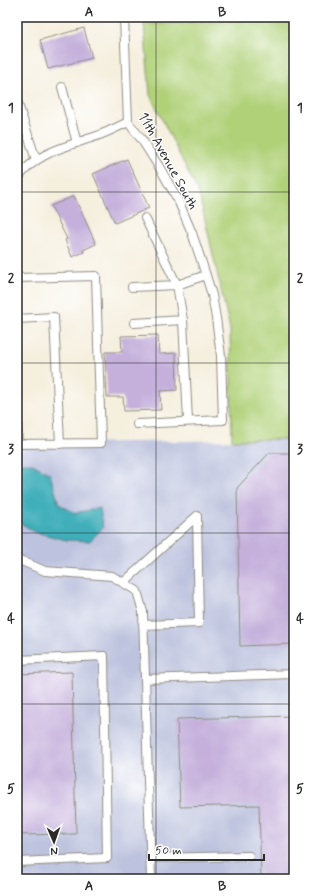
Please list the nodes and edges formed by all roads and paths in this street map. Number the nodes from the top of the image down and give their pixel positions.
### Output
1 (124, 17) edge
2 (62, 87) dead end
3 (17, 101) edge
4 (128, 122) junction
5 (77, 143) junction
6 (36, 160) junction
7 (18, 175) edge
8 (146, 218) dead end
9 (206, 275) junction
10 (17, 278) edge
11 (177, 285) junction
12 (132, 287) dead end
13 (17, 319) edge
14 (182, 320) junction
15 (134, 323) dead end
16 (17, 420) edge
17 (188, 421) junction
18 (137, 424) dead end
19 (18, 444) edge
20 (60, 444) junction
21 (17, 559) edge
22 (123, 583) junction
23 (143, 625) junction
24 (17, 660) edge
25 (294, 674) edge
26 (145, 679) junction
27 (249, 856) dead end
28 (151, 858) junction
29 (17, 862) edge
30 (151, 879) edge

1 - 4 lane, 11th Avenue South
2 - 5 lane
3 - 6 lane
4 - 5 lane
4 - 9 lane, 11th Avenue South
5 - 6 lane
6 - 7 lane
8 - 11 lane
9 - 11 lane
9 - 17 lane, 11th Avenue South
10 - 20 lane
11 - 12 lane
11 - 14 lane
13 - 20 lane
14 - 15 lane
14 - 17 lane
16 - 19 lane
17 - 18 lane, 11th Avenue South
19 - 20 lane
21 - 22 lane
22 - 23 lane
22 - 23 lane
23 - 26 lane
24 - 29 lane
25 - 26 lane
26 - 28 lane
27 - 28 lane
28 - 30 lane

